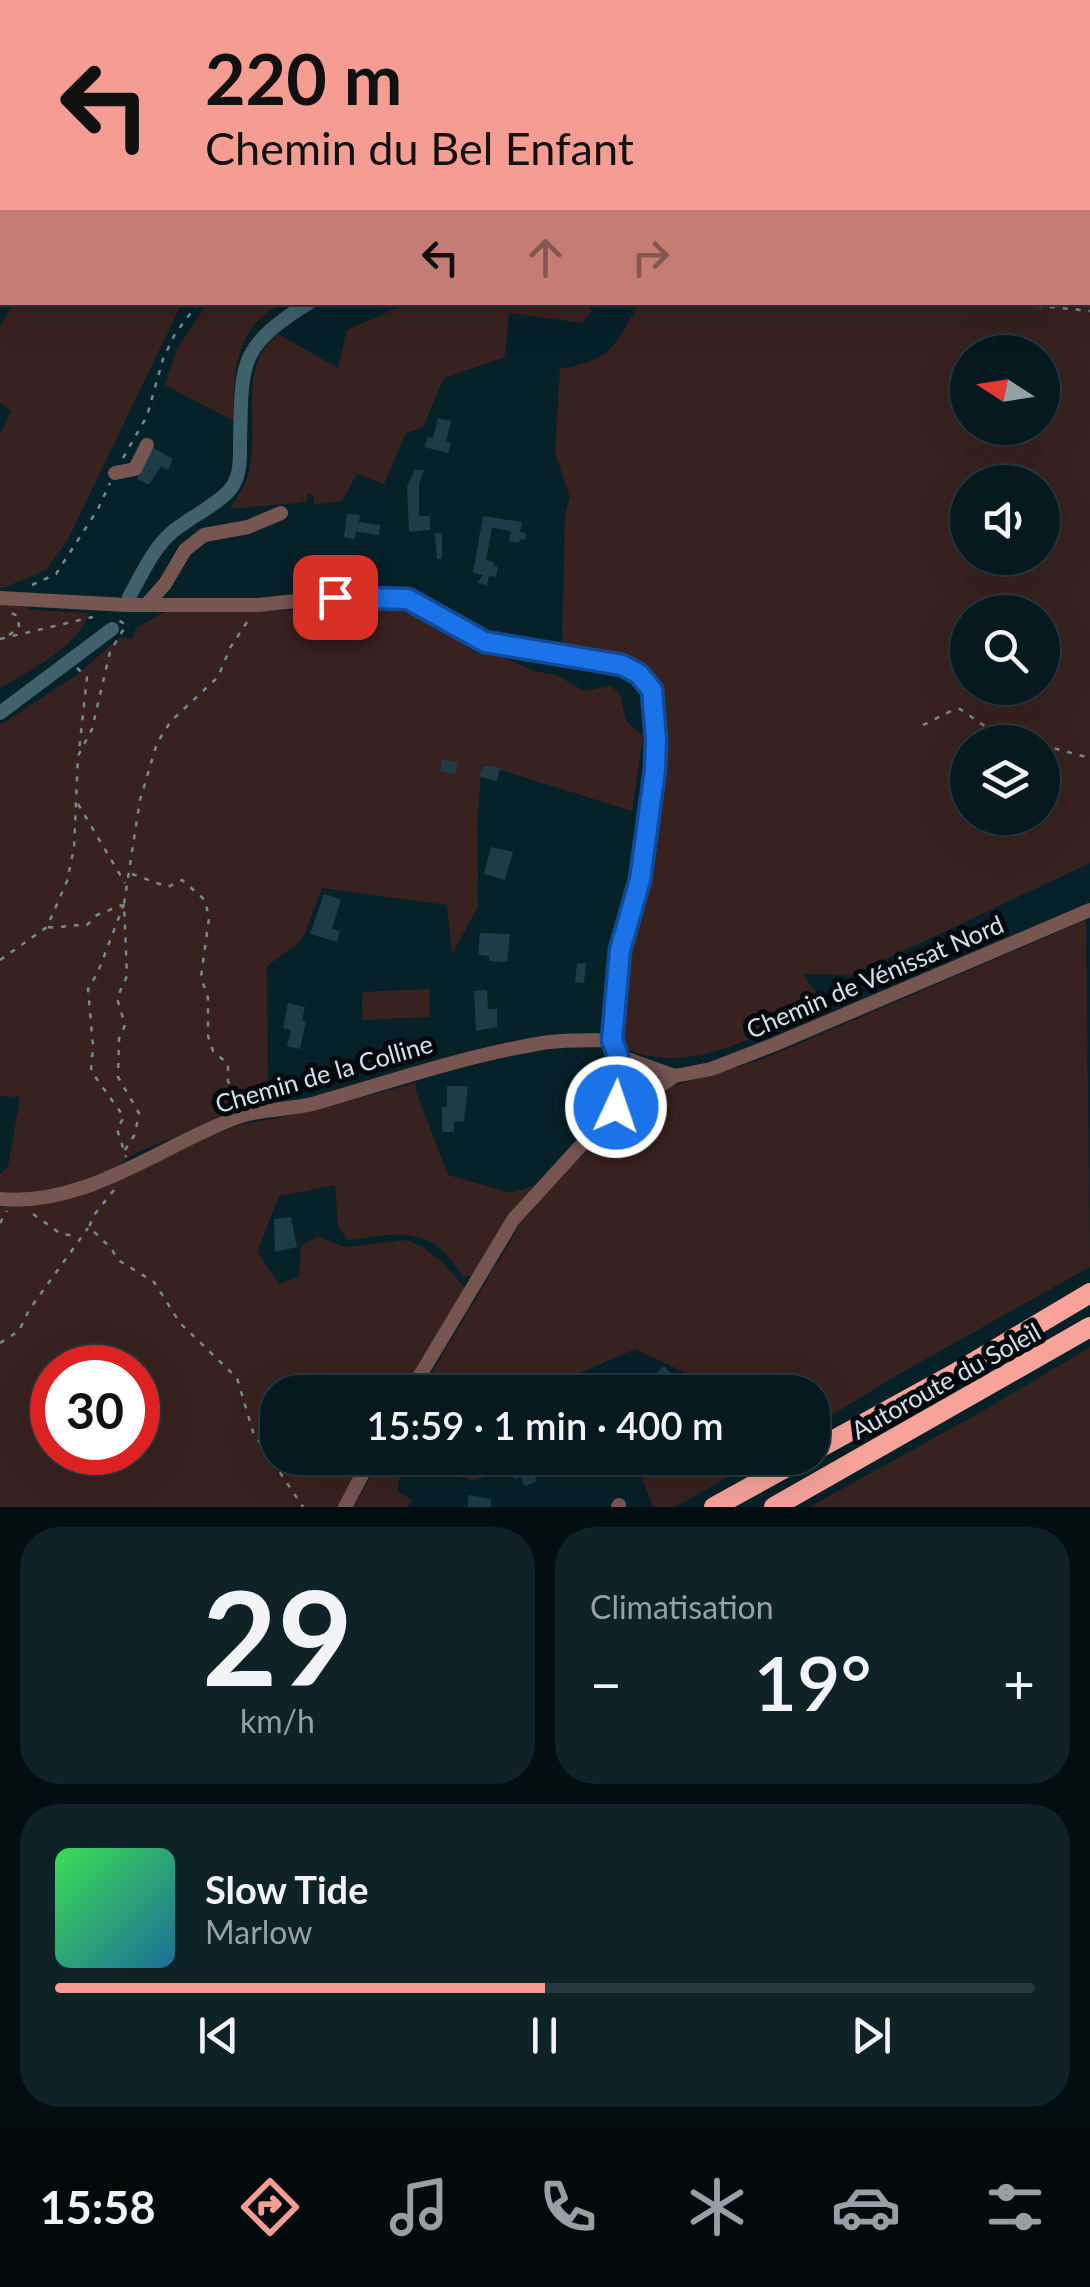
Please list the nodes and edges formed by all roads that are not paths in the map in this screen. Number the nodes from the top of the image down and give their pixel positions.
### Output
1 (147, 445) dead end
2 (115, 474) dead end
3 (281, 512) dead end
4 (147, 604) junction
5 (4, 605) edge
6 (1090, 910) edge
7 (612, 1040) junction
8 (618, 1056) junction
9 (675, 1076) junction
10 (616, 1107) junction
11 (0, 1200) edge
12 (1090, 1293) edge
13 (1090, 1327) edge
14 (420, 1375) edge
15 (830, 1442) edge
16 (362, 1475) edge
17 (772, 1475) edge
18 (345, 1507) edge
19 (714, 1507) edge
20 (774, 1507) edge

1 - 2 street
3 - 4 street
4 - 5 street
4 - 7 street
6 - 9 street, Chemin de Vénissat Nord
7 - 8 street
7 - 11 street, Chemin de la Colline
8 - 9 street
8 - 10 street
9 - 10 street, Chemin de Vénissat Nord
10 - 14 street
12 - 15 highway, Autoroute du Soleil
13 - 20 highway, Autoroute du Soleil
16 - 18 street
17 - 19 highway

